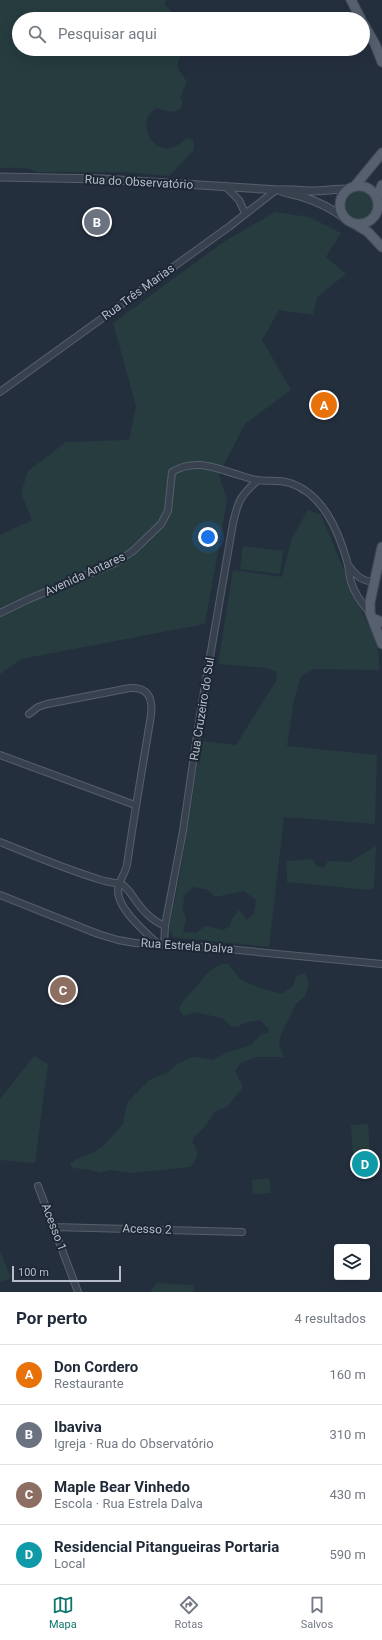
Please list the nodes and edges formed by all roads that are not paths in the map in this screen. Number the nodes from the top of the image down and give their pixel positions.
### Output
1 (351, 0) edge
2 (357, 12) edge
3 (370, 35) edge
4 (382, 62) edge
5 (382, 153) edge
6 (0, 177) edge
7 (382, 185) edge
8 (225, 186) junction
9 (351, 188) junction
10 (277, 190) junction
11 (379, 202) edge
12 (245, 213) junction
13 (348, 220) junction
14 (382, 247) edge
15 (0, 392) edge
16 (258, 480) junction
17 (382, 548) edge
18 (348, 563) junction
19 (379, 583) edge
20 (0, 613) edge
21 (371, 616) junction
22 (382, 622) edge
23 (382, 644) edge
24 (29, 714) dead end
25 (0, 755) edge
26 (135, 805) junction
27 (0, 842) edge
28 (120, 884) junction
29 (0, 895) edge
30 (166, 926) junction
31 (161, 944) junction
32 (382, 964) edge
33 (38, 1186) dead end
34 (53, 1227) junction
35 (242, 1232) dead end
36 (78, 1292) edge

1 - 2 main road
3 - 4 main road
5 - 9 main road
6 - 8 street, Rua do Observatório
7 - 11 main road
8 - 10 street, Rua do Observatório
8 - 12 street
9 - 10 street, Rua do Observatório
9 - 11 main road
9 - 13 main road
10 - 12 street, Rua Três Marias
10 - 13 street, Rua do Observatório
11 - 13 main road
12 - 15 street, Rua Três Marias
13 - 14 main road
16 - 18 street
16 - 20 street, Avenida Antares
16 - 30 street, Rua Cruzeiro do Sul
17 - 19 main road
18 - 19 street
18 - 21 street
19 - 21 main road
21 - 22 main road
21 - 23 main road
24 - 26 street
25 - 26 street
26 - 28 street
27 - 28 street
28 - 30 street
28 - 31 street
29 - 31 street, Rua Estrela Dalva
30 - 31 street, Rua Cruzeiro do Sul
31 - 32 street, Rua Estrela Dalva
33 - 34 street, Acesso 1
34 - 35 street, Acesso 2
34 - 36 street, Acesso 1

